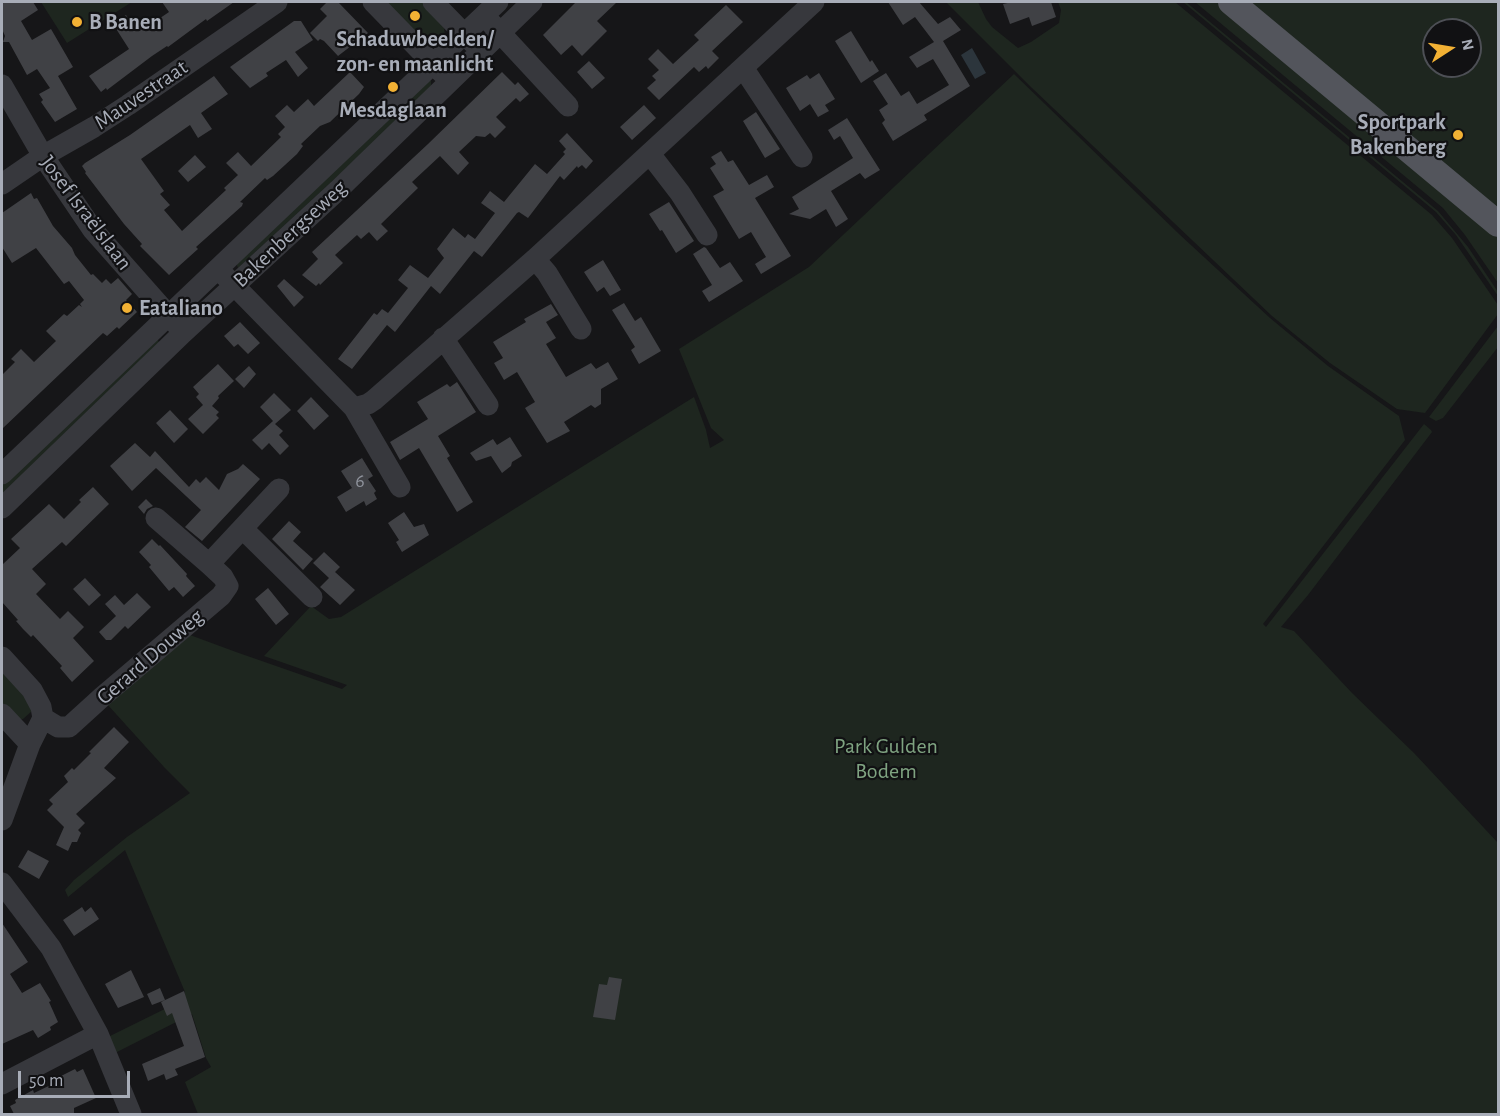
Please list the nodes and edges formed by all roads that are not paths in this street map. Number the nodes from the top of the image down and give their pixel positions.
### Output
1 (277, 2) edge
2 (373, 2) edge
3 (433, 2) edge
4 (532, 2) edge
5 (814, 2) edge
6 (1231, 2) edge
7 (491, 8) edge
8 (499, 32) junction
9 (465, 34) junction
10 (480, 50) junction
11 (434, 65) junction
12 (744, 69) junction
13 (450, 81) junction
14 (2, 85) edge
15 (568, 106) dead end
16 (650, 154) junction
17 (43, 156) junction
18 (802, 157) dead end
19 (2, 184) edge
20 (1498, 224) edge
21 (707, 235) dead end
22 (536, 260) junction
23 (218, 269) junction
24 (235, 285) junction
25 (168, 316) junction
26 (581, 329) dead end
27 (184, 332) junction
28 (443, 338) junction
29 (488, 405) dead end
30 (354, 408) junction
31 (2, 474) edge
32 (400, 487) dead end
33 (279, 489) dead end
34 (2, 508) edge
35 (156, 518) dead end
36 (243, 529) junction
37 (209, 564) junction
38 (312, 597) dead end
39 (2, 657) edge
40 (2, 714) edge
41 (43, 718) junction
42 (30, 744) junction
43 (2, 820) edge
44 (2, 883) edge
45 (98, 1034) junction
46 (2, 1084) edge
47 (131, 1114) edge

1 - 17 street, Mauvestraat
2 - 11 street
3 - 9 street
4 - 8 street, Bakenbergseweg
5 - 12 street
6 - 20 main road
7 - 8 street, Bakenbergseweg
7 - 9 street, Bakenbergseweg
8 - 10 street, Bakenbergseweg
8 - 15 street, Bakenbergseweg
9 - 10 street
9 - 11 street, Bakenbergseweg
10 - 13 street, Bakenbergseweg
11 - 13 street
11 - 23 street, Bakenbergseweg
12 - 16 street
12 - 18 street
13 - 24 street, Bakenbergseweg
14 - 17 street, Josef Israëlslaan
16 - 21 street
16 - 22 street
17 - 19 street, Mauvestraat
17 - 25 street, Josef Israëlslaan
22 - 26 street
22 - 28 street
23 - 24 street
23 - 25 street, Bakenbergseweg
24 - 27 street, Bakenbergseweg
24 - 30 street
25 - 27 street, Josef Israëlslaan
25 - 31 street, Bakenbergseweg
27 - 34 street, Bakenbergseweg
28 - 29 street
28 - 30 street
30 - 32 street
33 - 36 street
35 - 37 street, Gerard Douweg
36 - 37 street
36 - 38 street
37 - 41 street, Gerard Douweg
39 - 41 street
40 - 42 street
41 - 42 street
42 - 43 street
44 - 45 street
45 - 46 street
45 - 47 street

